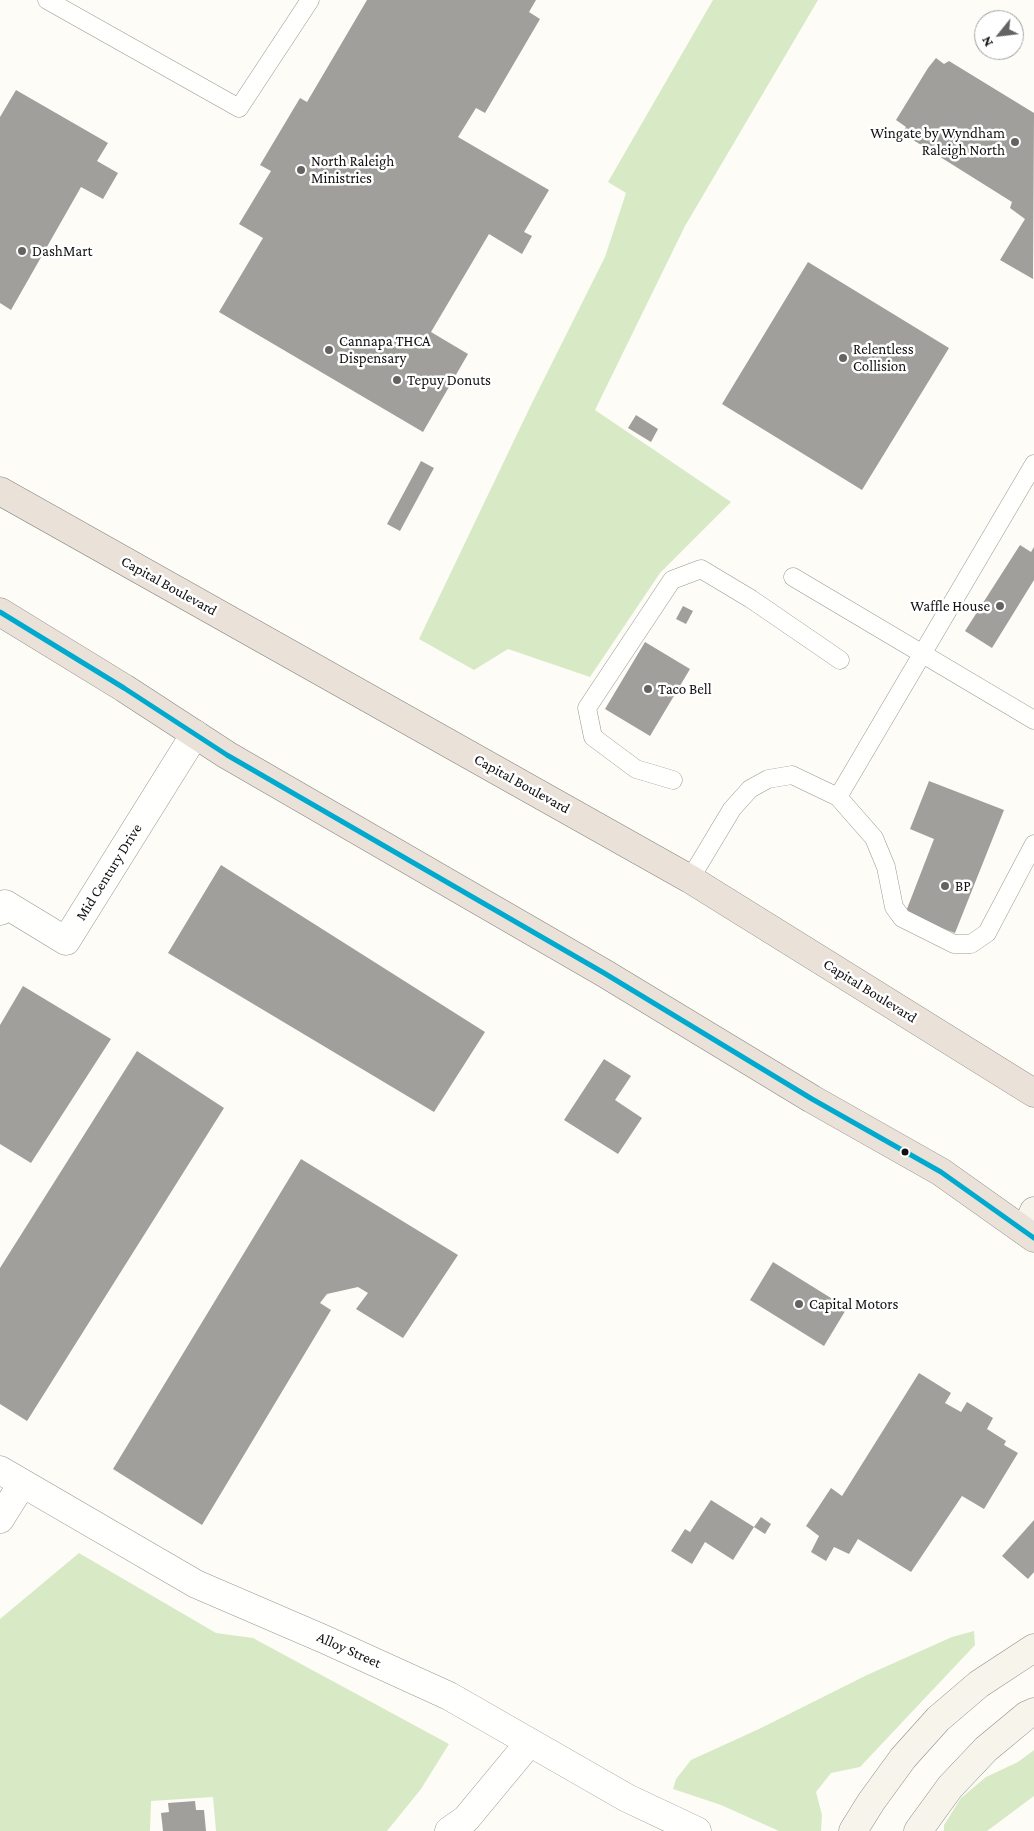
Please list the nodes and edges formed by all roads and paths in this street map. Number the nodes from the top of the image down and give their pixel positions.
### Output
1 (47, 0) edge
2 (310, 0) edge
3 (1034, 464) edge
4 (0, 491) edge
5 (794, 577) dead end
6 (0, 612) edge
7 (923, 655) junction
8 (840, 660) dead end
9 (1034, 720) edge
10 (196, 734) junction
11 (673, 780) dead end
12 (838, 797) junction
13 (1034, 844) edge
14 (690, 879) junction
15 (0, 911) edge
16 (1034, 1093) edge
17 (1031, 1227) edge
18 (11, 1477) edge
19 (0, 1519) edge
20 (1034, 1648) edge
21 (1034, 1712) edge
22 (529, 1743) junction
23 (449, 1831) edge
24 (697, 1831) edge
25 (853, 1831) edge
26 (918, 1831) edge

1 - 2 lane
3 - 7 lane
4 - 14 highway, Capital Boulevard
5 - 7 lane
6 - 10 highway
7 - 9 lane
7 - 12 lane
8 - 11 lane
10 - 15 street, Mid Century Drive
10 - 17 highway
12 - 13 lane
12 - 14 lane
14 - 16 highway, Capital Boulevard
18 - 19 street
18 - 22 street, Alloy Street
20 - 25 main road
21 - 26 main road
22 - 23 street
22 - 24 street, Alloy Street

